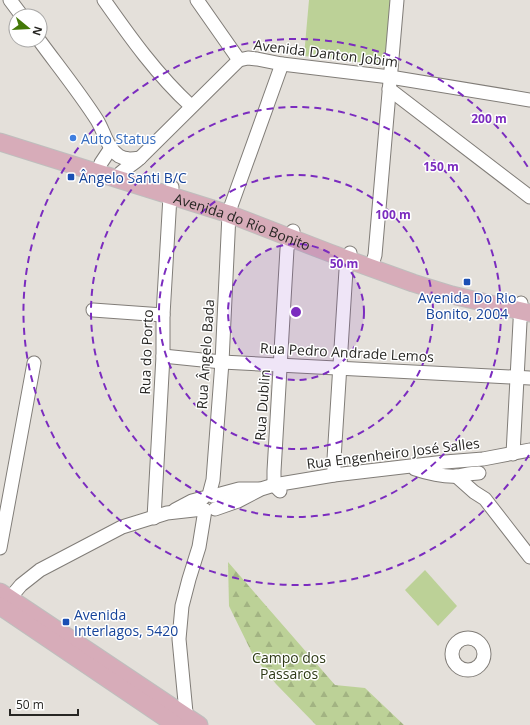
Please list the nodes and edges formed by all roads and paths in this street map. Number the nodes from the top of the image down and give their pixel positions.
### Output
1 (104, 0) edge
2 (197, 0) edge
3 (397, 0) edge
4 (45, 48) edge
5 (239, 60) junction
6 (282, 64) junction
7 (390, 83) junction
8 (530, 100) edge
9 (191, 106) junction
10 (0, 134) edge
11 (0, 142) edge
12 (23, 145) junction
13 (111, 148) junction
14 (140, 158) junction
15 (99, 169) junction
16 (118, 175) junction
17 (171, 192) junction
18 (530, 197) edge
19 (230, 210) junction
20 (292, 234) junction
21 (349, 257) junction
22 (372, 265) junction
23 (525, 308) edge
24 (93, 310) dead end
25 (163, 315) junction
26 (163, 356) junction
27 (222, 362) junction
28 (34, 363) dead end
29 (280, 365) junction
30 (340, 368) junction
31 (516, 378) junction
32 (530, 378) edge
33 (530, 450) edge
34 (513, 454) junction
35 (476, 459) junction
36 (410, 466) junction
37 (479, 473) junction
38 (334, 475) junction
39 (456, 476) junction
40 (278, 488) junction
41 (485, 499) junction
42 (208, 503) junction
43 (154, 518) junction
44 (0, 548) edge
45 (530, 557) edge
46 (3, 599) edge
47 (187, 723) edge

1 - 9 street
2 - 5 street
3 - 7 street
4 - 13 street
5 - 6 street, Avenida Danton Jobim
5 - 9 street, Avenida Danton Jobim
6 - 7 street, Avenida Danton Jobim
6 - 19 street, Rua Ângelo Bada
7 - 8 street, Avenida Danton Jobim
7 - 18 street
7 - 22 street
9 - 14 street, Avenida Danton Jobim
10 - 12 main road, Avenida do Rio Bonito
11 - 12 main road, Avenida do Rio Bonito
12 - 15 main road, Avenida do Rio Bonito
13 - 14 street
13 - 15 street
14 - 16 street, Avenida Danton Jobim
15 - 16 main road, Avenida do Rio Bonito
16 - 17 main road, Avenida do Rio Bonito
17 - 19 main road, Avenida do Rio Bonito
17 - 25 street, Rua do Porto
19 - 20 main road, Avenida do Rio Bonito
19 - 27 street, Rua Ângelo Bada
20 - 21 main road, Avenida do Rio Bonito
20 - 29 street, Rua Dublin
21 - 22 main road, Avenida do Rio Bonito
21 - 30 street
22 - 23 main road, Avenida do Rio Bonito
23 - 31 street
24 - 25 street
25 - 26 street, Rua do Porto
26 - 27 street, Rua Pedro Andrade Lemos
26 - 43 street, Rua do Porto
27 - 29 street, Rua Pedro Andrade Lemos
27 - 42 street, Rua Ângelo Bada
28 - 44 street
29 - 30 street, Rua Pedro Andrade Lemos
29 - 40 street, Rua Dublin
30 - 31 street, Rua Pedro Andrade Lemos
30 - 38 street
31 - 32 street, Rua Pedro Andrade Lemos
31 - 34 street
33 - 34 street, Rua Engenheiro José Salles
34 - 35 street, Rua Engenheiro José Salles
35 - 36 street, Rua Engenheiro José Salles
35 - 37 street
36 - 38 street, Rua Engenheiro José Salles
36 - 39 street
37 - 39 street
37 - 41 street
38 - 40 street, Rua Engenheiro José Salles
39 - 41 street
40 - 42 street, Rua Engenheiro José Salles
41 - 45 street
42 - 43 street, Rua Engenheiro José Salles
42 - 47 street, Rua Ângelo Bada
43 - 46 street, Rua Engenheiro José Salles
46 - 47 main road

